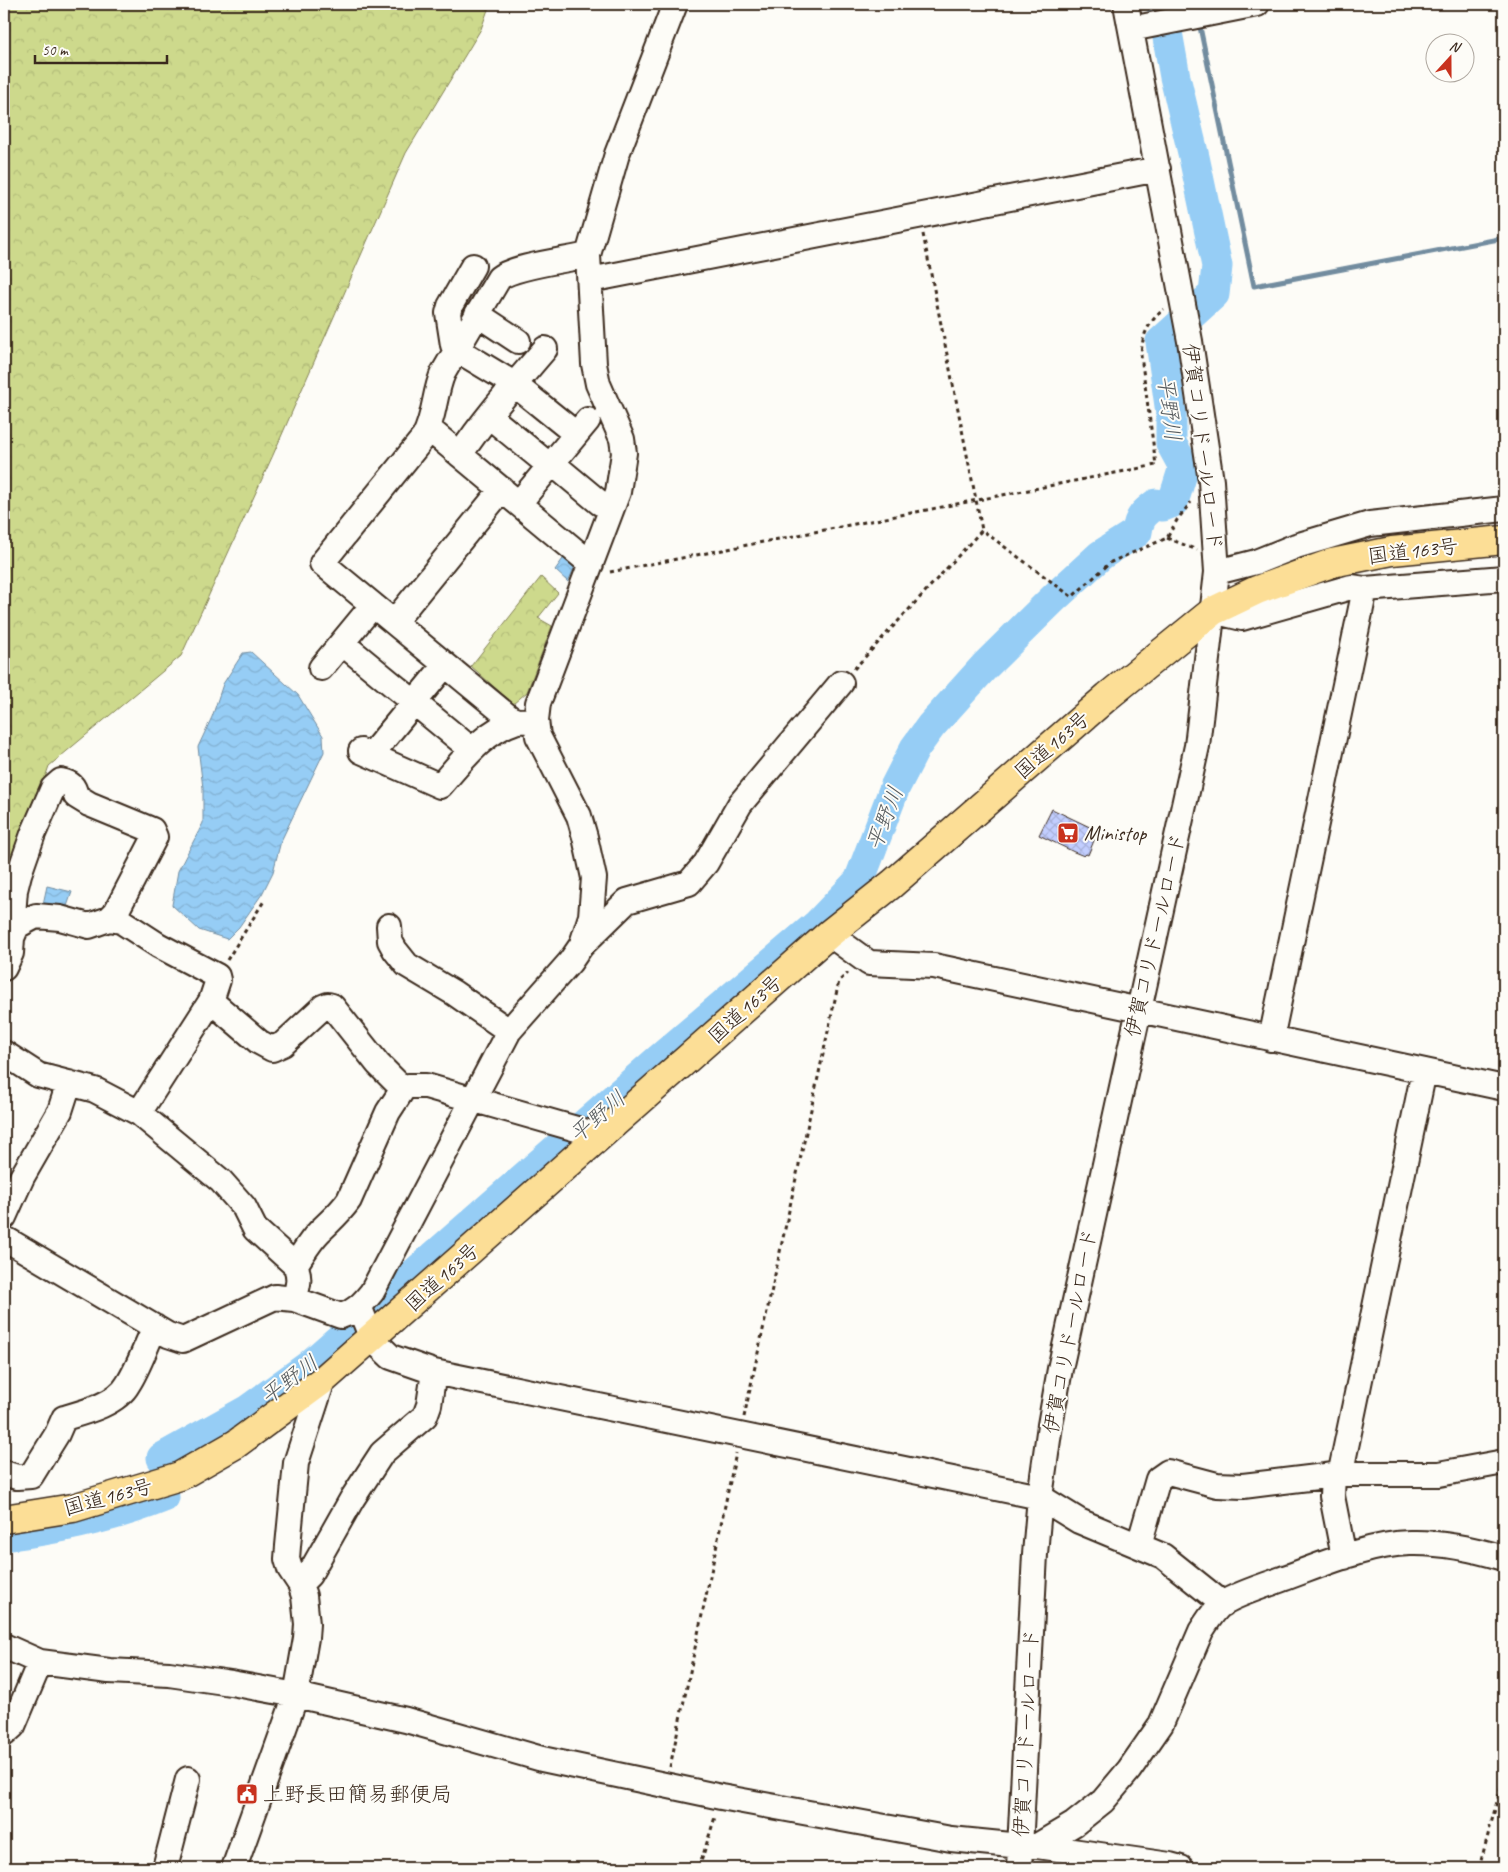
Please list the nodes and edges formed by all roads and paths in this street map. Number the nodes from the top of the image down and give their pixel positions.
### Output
1 (675, 4) edge
2 (1126, 4) edge
3 (1258, 4) edge
4 (1140, 27) junction
5 (1158, 169) junction
6 (919, 216) junction
7 (588, 255) junction
8 (473, 266) dead end
9 (590, 280) junction
10 (1182, 300) junction
11 (477, 314) junction
12 (518, 341) dead end
13 (456, 349) junction
14 (545, 349) dead end
15 (514, 384) junction
16 (490, 416) junction
17 (429, 428) junction
18 (460, 455) junction
19 (551, 464) junction
20 (1211, 481) junction
21 (510, 496) junction
22 (977, 500) junction
23 (600, 503) dead end
24 (1504, 509) edge
25 (982, 530) junction
26 (1167, 538) junction
27 (1504, 540) edge
28 (1217, 565) junction
29 (589, 570) junction
30 (1504, 578) edge
31 (1365, 589) junction
32 (373, 605) junction
33 (1213, 611) junction
34 (394, 622) junction
35 (342, 643) junction
36 (445, 665) junction
37 (321, 668) dead end
38 (841, 683) joint
39 (413, 703) junction
40 (526, 720) junction
41 (472, 750) junction
42 (264, 901) dead end
43 (109, 920) junction
44 (17, 926) junction
45 (389, 926) dead end
46 (829, 934) junction
47 (581, 946) junction
48 (870, 963) junction
49 (4, 968) edge
50 (217, 976) junction
51 (211, 1001) junction
52 (1138, 1010) junction
53 (509, 1031) junction
54 (1272, 1039) junction
55 (4, 1053) edge
56 (1424, 1071) junction
57 (69, 1083) junction
58 (1504, 1088) edge
59 (402, 1089) junction
60 (474, 1098) junction
61 (139, 1113) junction
62 (587, 1132) junction
63 (4, 1217) edge
64 (4, 1238) edge
65 (295, 1265) junction
66 (294, 1299) junction
67 (359, 1306) junction
68 (154, 1328) junction
69 (372, 1339) junction
70 (434, 1372) junction
71 (323, 1380) junction
72 (740, 1436) junction
73 (1504, 1462) edge
74 (4, 1473) edge
75 (1338, 1475) junction
76 (1040, 1497) junction
77 (4, 1519) edge
78 (1139, 1545) junction
79 (1344, 1557) junction
80 (1504, 1558) edge
81 (300, 1584) junction
82 (1223, 1604) junction
83 (4, 1646) edge
84 (40, 1662) junction
85 (296, 1695) junction
86 (4, 1734) edge
87 (1504, 1776) edge
88 (188, 1779) dead end
89 (666, 1785) junction
90 (721, 1797) junction
91 (1026, 1853) edge
92 (165, 1868) edge
93 (234, 1868) edge
94 (699, 1868) edge
95 (1182, 1868) edge
96 (1479, 1868) edge

1 - 7 street
2 - 4 street, 伊賀コリドールロード
3 - 4 street
4 - 5 street, 伊賀コリドールロード
5 - 6 street
5 - 10 street, 伊賀コリドールロード
6 - 9 street
6 - 22 path
7 - 9 street
7 - 11 street
8 - 13 street
9 - 29 street
10 - 20 street, 伊賀コリドールロード
10 - 22 path
11 - 12 street
11 - 13 street
13 - 15 street
13 - 17 street
14 - 15 street
15 - 16 street
15 - 19 street
16 - 18 street
16 - 19 street
17 - 18 street
17 - 32 street
18 - 21 street
19 - 21 street
19 - 23 street
20 - 26 path
20 - 28 street, 伊賀コリドールロード
21 - 29 street
21 - 34 street
22 - 25 path
22 - 29 path
24 - 28 street
25 - 26 path
25 - 38 path
26 - 28 path
27 - 33 highway, 国道163号
28 - 33 street, 伊賀コリドールロード
29 - 40 street
30 - 31 street
31 - 33 street
31 - 54 street
32 - 34 street
32 - 35 street
33 - 46 highway, 国道163号
33 - 52 street, 伊賀コリドールロード
34 - 36 street
35 - 37 street
35 - 39 street
36 - 39 street
36 - 40 street
38 - 47 street
39 - 41 street
39 - 41 street
40 - 41 street
40 - 47 street
42 - 50 path
43 - 44 street
43 - 44 street
43 - 50 street
44 - 49 street
45 - 53 street
46 - 48 street
46 - 62 highway, 国道163号
47 - 53 street
48 - 52 street
48 - 72 path
50 - 51 street
51 - 59 street
51 - 61 street
52 - 54 street
52 - 76 street, 伊賀コリドールロード
53 - 60 street
54 - 56 street
55 - 57 street
56 - 58 street
56 - 75 street
57 - 61 street
57 - 63 street
59 - 60 street
59 - 65 street
60 - 62 street
60 - 67 street
61 - 65 street
62 - 69 highway, 国道163号
64 - 68 street
65 - 66 street
66 - 67 street
66 - 68 street
67 - 69 street
68 - 74 street
69 - 70 street
69 - 71 highway, 国道163号
70 - 72 street
70 - 81 street
71 - 77 highway, 国道163号
71 - 81 street
72 - 76 street
72 - 89 path
73 - 75 street
75 - 78 street
75 - 79 street
76 - 78 street
76 - 91 street, 伊賀コリドールロード
78 - 82 street
79 - 80 street
79 - 82 street
81 - 85 street
82 - 91 street
83 - 84 street
84 - 85 street
84 - 86 street
85 - 89 street
85 - 93 street
87 - 96 path
88 - 92 street
89 - 90 street
90 - 91 street
90 - 94 path
91 - 95 street

